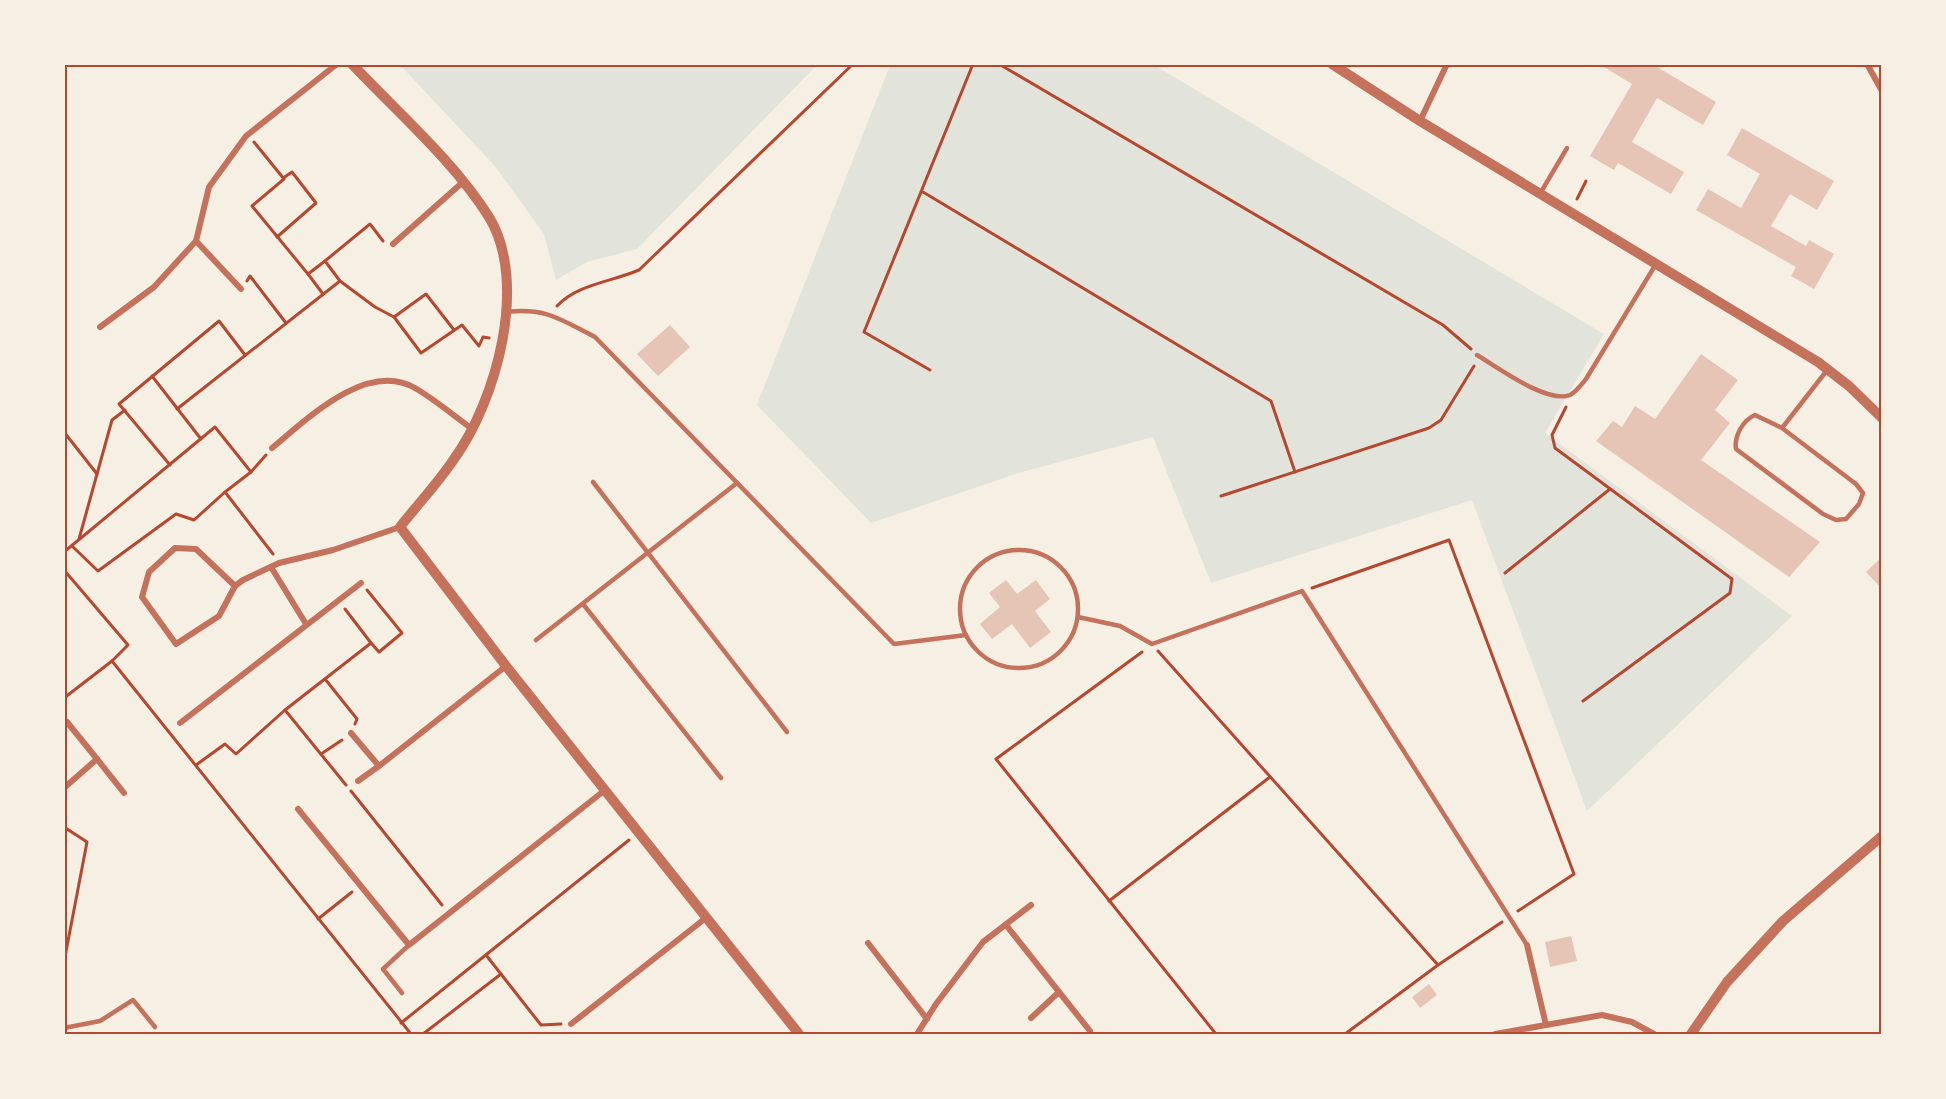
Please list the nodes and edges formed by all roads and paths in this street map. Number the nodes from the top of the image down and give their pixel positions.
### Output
1 (337, 64) edge
2 (352, 64) edge
3 (853, 64) edge
4 (973, 64) edge
5 (999, 64) edge
6 (1332, 64) edge
7 (1446, 64) edge
8 (1867, 64) edge
9 (1881, 91) edge
10 (1420, 121) junction
11 (248, 135) junction
12 (1567, 148) dead end
13 (284, 178) junction
14 (1586, 181) dead end
15 (463, 182) junction
16 (923, 192) junction
17 (1540, 193) junction
18 (1570, 212) junction
19 (277, 237) junction
20 (196, 242) junction
21 (393, 244) joint
22 (325, 261) junction
23 (1656, 264) junction
24 (308, 274) junction
25 (340, 281) junction
26 (241, 289) joint
27 (323, 294) junction
28 (506, 312) junction
29 (549, 314) junction
30 (394, 317) junction
31 (286, 322) junction
32 (100, 327) dead end
33 (454, 330) junction
34 (502, 339) junction
35 (245, 355) junction
36 (1478, 356) junction
37 (1828, 369) junction
38 (930, 370) dead end
39 (152, 376) junction
40 (1572, 394) junction
41 (177, 409) junction
42 (125, 410) junction
43 (1881, 418) edge
44 (471, 428) junction
45 (1782, 428) junction
46 (64, 432) edge
47 (201, 439) junction
48 (272, 448) joint
49 (170, 465) junction
50 (251, 472) junction
51 (1295, 472) junction
52 (97, 474) junction
53 (593, 482) dead end
54 (737, 483) junction
55 (1610, 489) junction
56 (225, 492) junction
57 (1221, 496) dead end
58 (400, 526) junction
59 (78, 540) junction
60 (72, 546) junction
61 (64, 552) edge
62 (648, 553) junction
63 (279, 563) junction
64 (271, 567) junction
65 (64, 570) edge
66 (1505, 573) dead end
67 (361, 583) joint
68 (235, 586) junction
69 (1302, 591) junction
70 (338, 600) junction
71 (583, 604) junction
72 (1078, 617) junction
73 (306, 624) junction
74 (966, 635) junction
75 (536, 640) dead end
76 (371, 643) junction
77 (1152, 644) junction
78 (112, 661) junction
79 (506, 666) junction
80 (325, 679) junction
81 (64, 698) edge
82 (1583, 701) dead end
83 (285, 710) junction
84 (67, 722) dead end
85 (180, 723) dead end
86 (787, 732) dead end
87 (351, 733) junction
88 (321, 754) junction
89 (98, 759) junction
90 (196, 765) junction
91 (380, 766) junction
92 (1270, 777) junction
93 (721, 778) dead end
94 (358, 781) dead end
95 (64, 788) edge
96 (605, 790) junction
97 (124, 793) dead end
98 (298, 809) dead end
99 (64, 827) edge
100 (639, 832) junction
101 (1881, 837) edge
102 (361, 885) junction
103 (1109, 901) junction
104 (1031, 905) dead end
105 (448, 914) junction
106 (707, 917) junction
107 (1508, 917) junction
108 (318, 919) junction
109 (1006, 925) junction
110 (868, 944) dead end
111 (409, 945) junction
112 (1527, 945) joint
113 (486, 955) junction
114 (64, 962) edge
115 (1438, 965) junction
116 (501, 974) junction
117 (1059, 992) junction
118 (402, 993) dead end
119 (1031, 1018) dead end
120 (927, 1019) junction
121 (401, 1023) junction
122 (572, 1024) joint
123 (1546, 1025) junction
124 (155, 1027) dead end
125 (64, 1028) edge
126 (1090, 1031) dead end
127 (411, 1035) edge
128 (423, 1035) edge
129 (799, 1035) edge
130 (917, 1035) edge
131 (1216, 1035) edge
132 (1345, 1035) edge
133 (1495, 1035) edge
134 (1654, 1035) edge
135 (1691, 1035) edge

1 - 11 street
2 - 15 street
3 - 29 path
4 - 16 path
5 - 36 path
6 - 10 street
7 - 10 street
8 - 9 street
10 - 17 street
11 - 13 path
11 - 20 street
12 - 17 lane
13 - 19 path
13 - 19 path
14 - 18 path
15 - 21 street
15 - 28 street
16 - 38 path
16 - 51 path
17 - 18 street
18 - 23 street
19 - 24 path
20 - 26 street
20 - 32 street
21 - 22 path
22 - 24 path
22 - 25 path
23 - 37 street
23 - 40 lane
24 - 27 path
25 - 27 path
25 - 30 path
26 - 31 path
27 - 31 path
28 - 29 lane
28 - 34 street
29 - 54 lane
30 - 33 path
30 - 33 path
31 - 35 path
33 - 34 path
34 - 44 street
35 - 39 path
35 - 41 path
36 - 40 lane
36 - 51 path
37 - 43 street
37 - 45 lane
39 - 41 path
39 - 42 path
40 - 55 path
41 - 47 path
42 - 49 path
42 - 52 path
44 - 48 street
44 - 58 street
45 - 45 lane
46 - 52 path
47 - 49 path
47 - 50 path
48 - 50 path
49 - 59 path
50 - 56 path
51 - 57 path
52 - 59 path
53 - 62 lane
54 - 62 lane
54 - 74 lane
55 - 66 path
55 - 82 path
56 - 60 path
56 - 63 path
58 - 63 street
58 - 79 street
59 - 60 path
60 - 61 path
62 - 71 lane
62 - 86 lane
63 - 64 street
64 - 68 street
64 - 73 street
65 - 78 path
67 - 70 street
67 - 76 path
68 - 68 street
69 - 77 lane
69 - 107 lane
69 - 107 path
70 - 73 street
70 - 76 path
71 - 75 lane
71 - 93 lane
72 - 74 lane
72 - 74 lane
72 - 77 lane
73 - 85 street
76 - 80 path
77 - 92 path
77 - 103 path
78 - 81 path
78 - 90 path
79 - 91 street
79 - 96 street
80 - 83 path
80 - 87 path
83 - 88 path
83 - 90 path
84 - 89 street
87 - 88 path
87 - 91 street
88 - 105 path
89 - 95 street
89 - 97 street
90 - 108 path
91 - 94 street
92 - 103 path
92 - 115 path
96 - 100 street
96 - 105 street
98 - 102 street
99 - 114 path
100 - 106 street
100 - 113 path
101 - 135 street
102 - 108 path
102 - 111 street
103 - 131 path
104 - 109 street
105 - 111 street
106 - 122 street
106 - 129 street
107 - 112 lane
107 - 115 path
108 - 121 path
109 - 117 street
109 - 120 street
110 - 120 street
111 - 118 lane
112 - 123 street
113 - 116 path
113 - 121 path
115 - 132 path
116 - 122 path
116 - 128 path
117 - 119 street
117 - 126 street
120 - 130 street
121 - 127 path
123 - 133 street
123 - 134 street
124 - 125 lane

